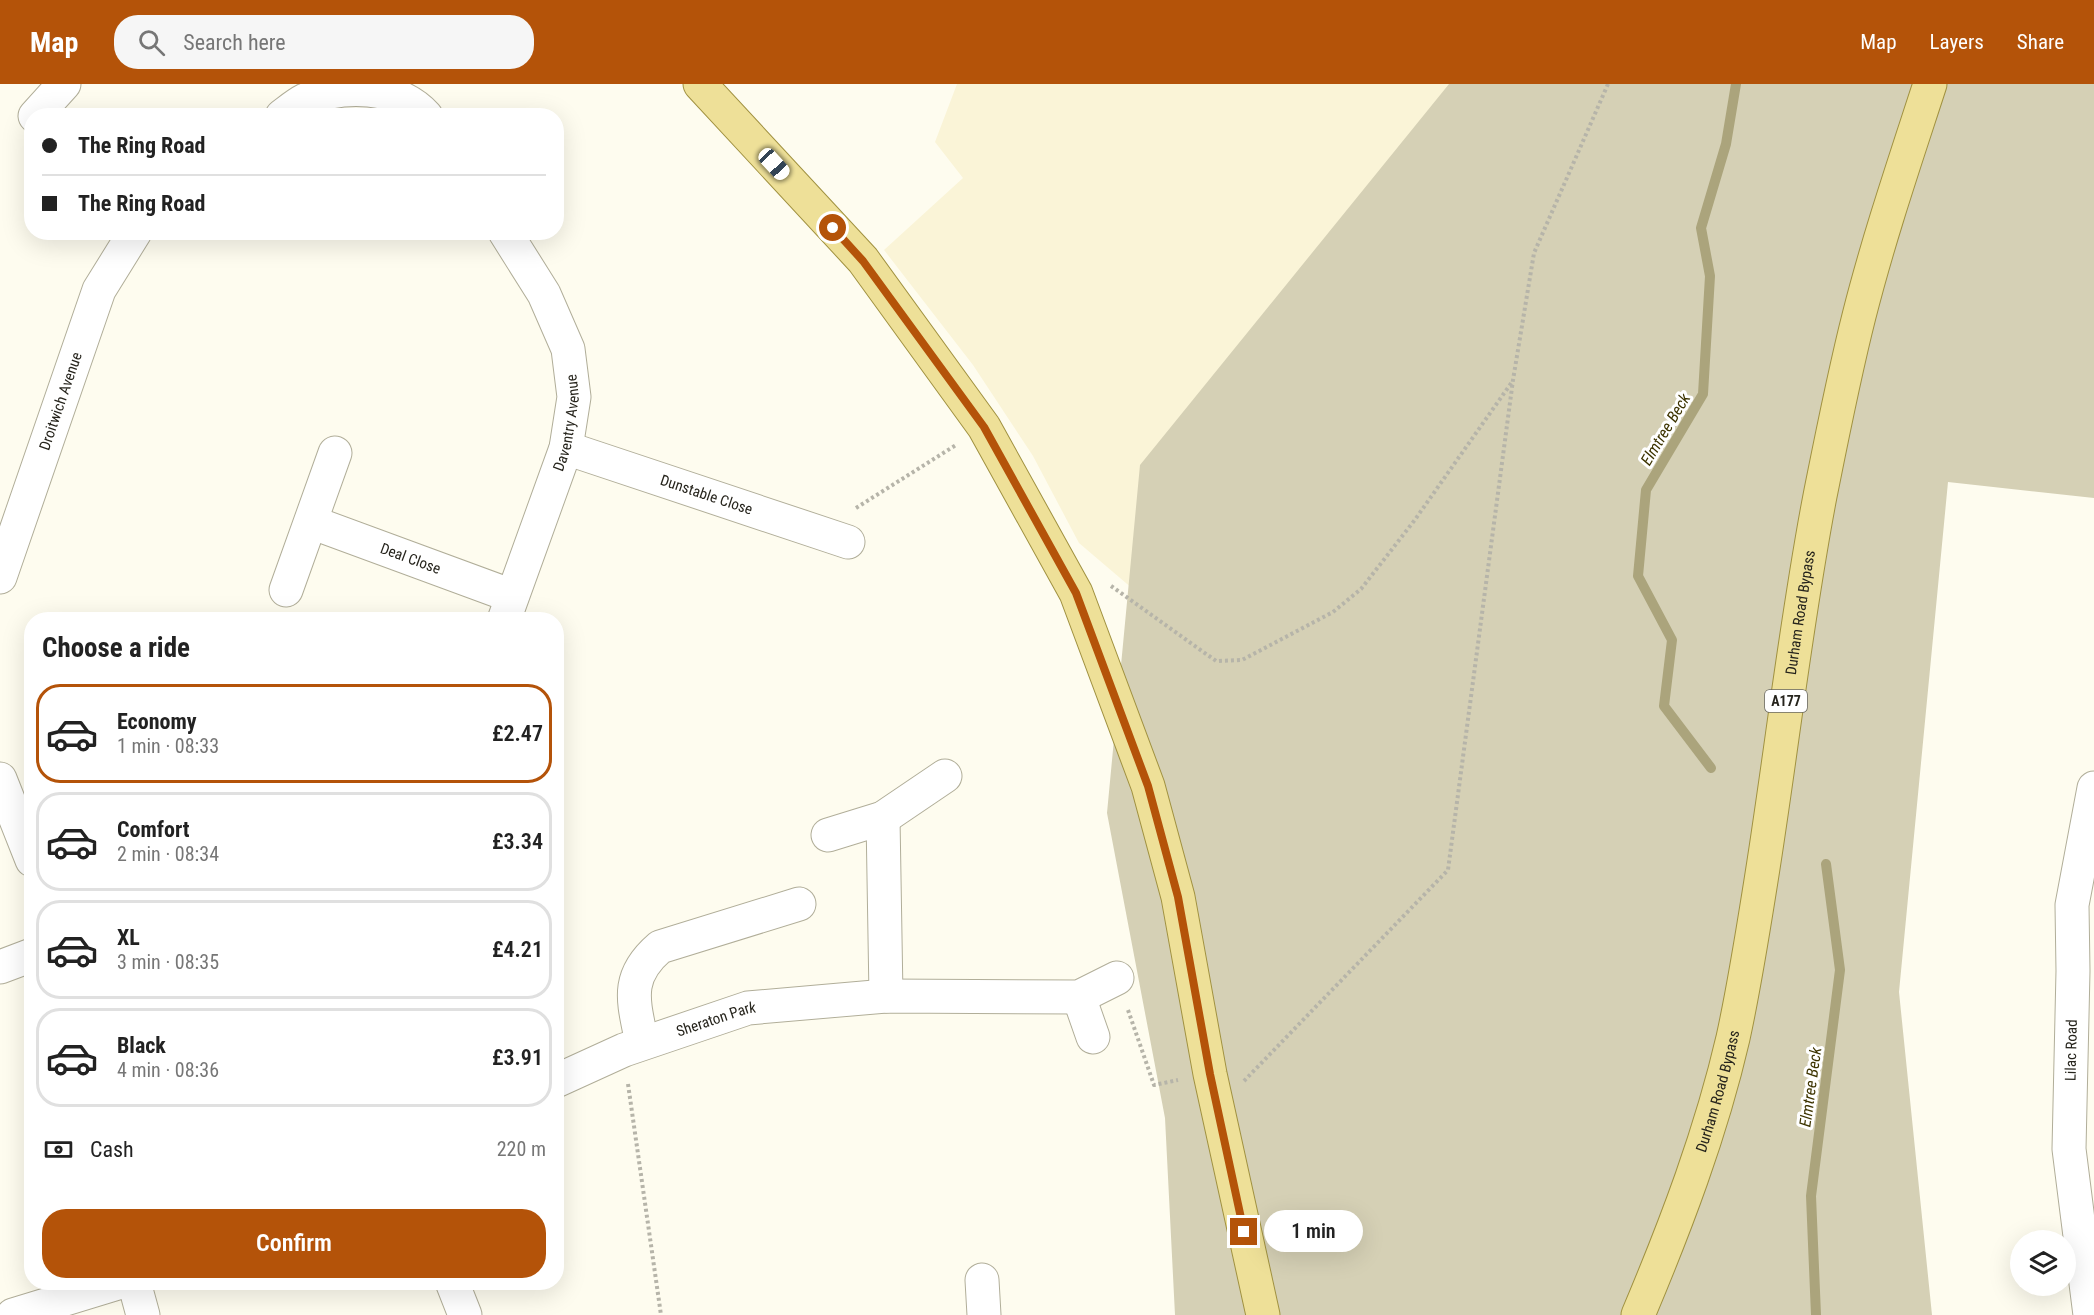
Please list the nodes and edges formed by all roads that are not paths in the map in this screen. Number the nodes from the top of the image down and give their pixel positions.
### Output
1 (700, 84) edge
2 (1930, 84) edge
3 (298, 100) edge
4 (419, 108) edge
5 (130, 240) edge
6 (510, 240) edge
7 (566, 448) junction
8 (335, 453) dead end
9 (311, 522) junction
10 (834, 537) road end
11 (0, 577) edge
12 (286, 590) dead end
13 (508, 608) edge
14 (945, 776) dead end
15 (0, 779) edge
16 (2094, 788) edge
17 (883, 818) junction
18 (828, 835) dead end
19 (24, 840) edge
20 (799, 904) dead end
21 (24, 958) edge
22 (0, 967) edge
23 (2084, 972) edge
24 (1117, 978) road end
25 (886, 996) junction
26 (1079, 998) junction
27 (1093, 1037) dead end
28 (633, 1047) junction
29 (2082, 1057) edge
30 (564, 1077) edge
31 (982, 1280) dead end
32 (94, 1290) edge
33 (136, 1290) edge
34 (455, 1290) edge
35 (13, 1315) edge
36 (143, 1315) edge
37 (465, 1315) edge
38 (984, 1315) edge
39 (1263, 1315) edge
40 (1638, 1315) edge
41 (2090, 1315) edge

1 - 39 main road
2 - 40 main road, Durham Road Bypass / A177
3 - 4 street
5 - 11 street, Droitwich Avenue
6 - 7 street, Daventry Avenue
7 - 10 street, Dunstable Close
7 - 13 street, Daventry Avenue
8 - 9 street
9 - 12 street
9 - 13 street, Deal Close
14 - 17 street
15 - 19 street
16 - 23 street, Lilac Road
17 - 18 street
17 - 25 street
20 - 28 street
21 - 22 street
23 - 29 street, Lilac Road
24 - 26 street, Sheraton Park
25 - 26 street, Sheraton Park
25 - 28 street, Sheraton Park
26 - 27 street
28 - 30 street, Sheraton Park
29 - 41 street, Lilac Road
31 - 38 street
32 - 35 street
33 - 36 street
34 - 37 street

